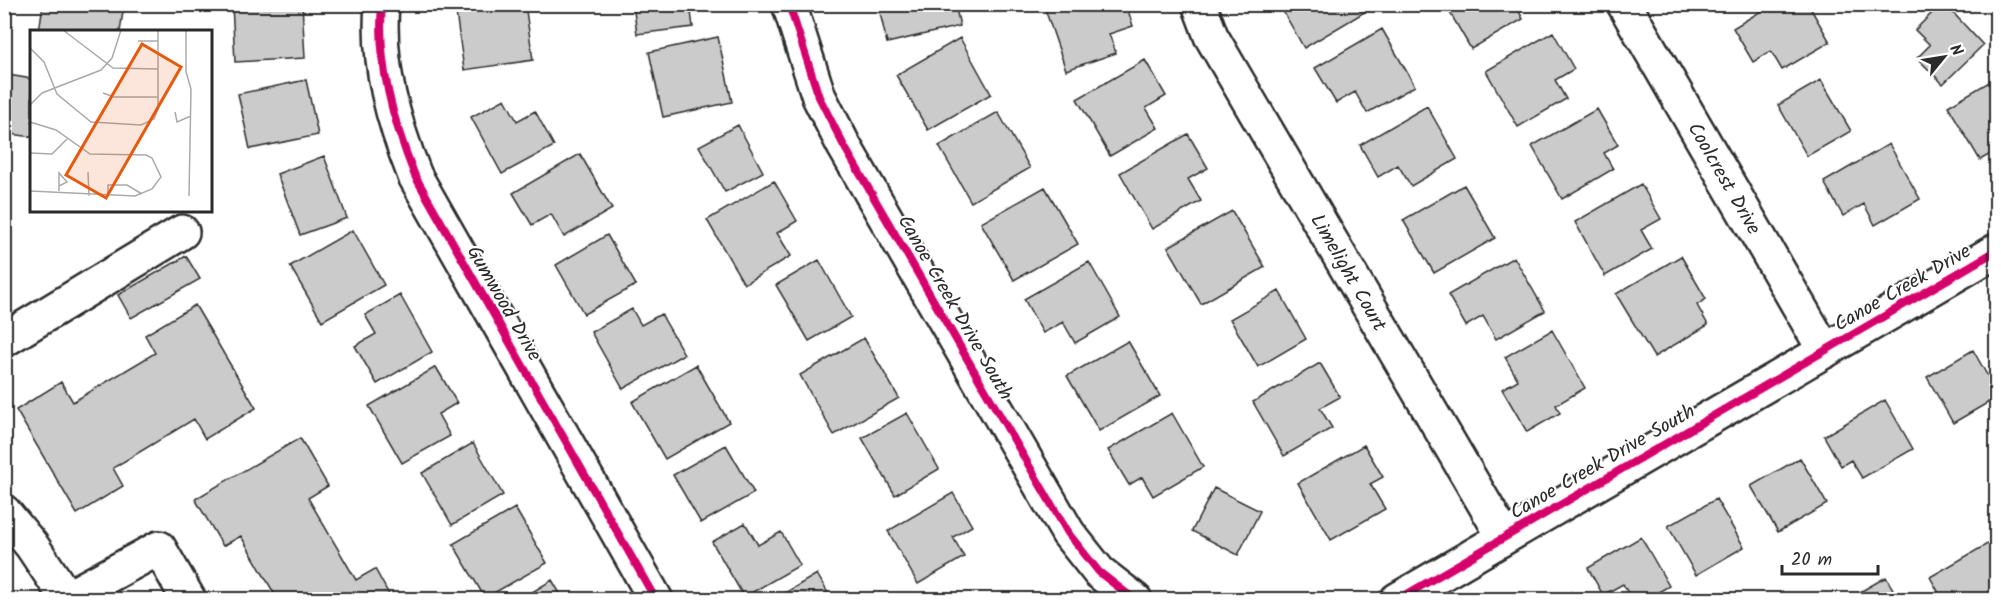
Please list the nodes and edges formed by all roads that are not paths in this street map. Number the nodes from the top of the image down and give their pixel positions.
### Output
1 (382, 4) edge
2 (789, 4) edge
3 (1199, 4) edge
4 (1624, 4) edge
5 (182, 232) dead end
6 (1996, 251) edge
7 (4, 340) edge
8 (1825, 351) junction
9 (4, 512) edge
10 (1503, 537) junction
11 (67, 599) edge
12 (189, 600) edge
13 (656, 600) edge
14 (1135, 600) edge
15 (1397, 600) edge

1 - 13 street, Gumwood Drive
2 - 14 street, Canoe Creek Drive South
3 - 10 street, Limelight Court
4 - 8 street, Coolcrest Drive
5 - 7 street
6 - 8 street, Canoe Creek Drive
8 - 10 street, Canoe Creek Drive South
9 - 11 street
10 - 15 street, Canoe Creek Drive South
11 - 12 street

